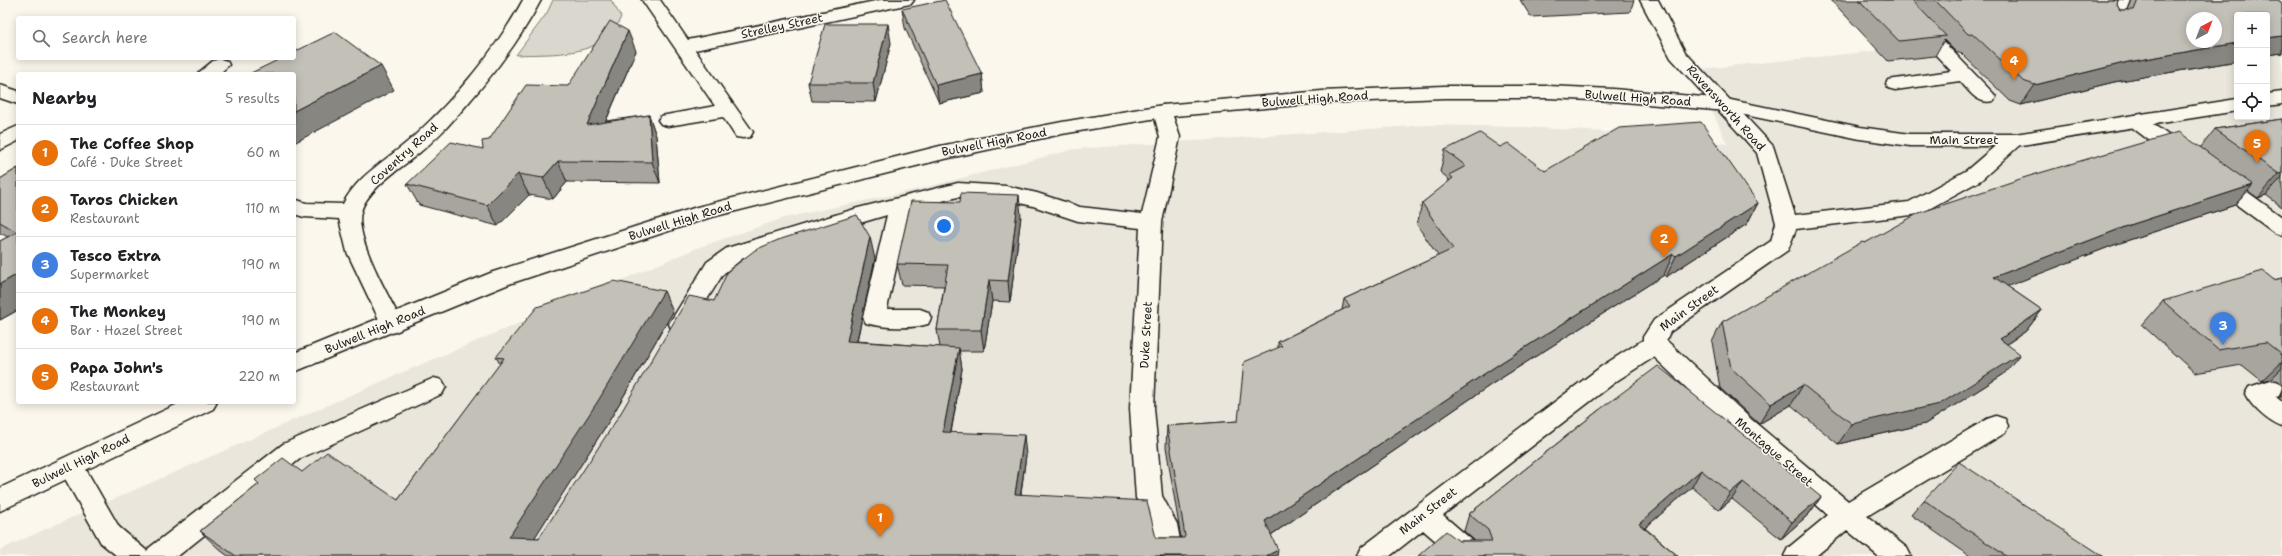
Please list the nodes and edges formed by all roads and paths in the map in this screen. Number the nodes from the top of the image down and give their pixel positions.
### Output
1 (532, 0) edge
2 (651, 0) edge
3 (904, 0) edge
4 (1649, 0) edge
5 (1893, 0) edge
6 (2122, 0) edge
7 (851, 6) edge
8 (2114, 25) edge
9 (683, 47) junction
10 (1965, 75) junction
11 (1895, 84) dead end
12 (0, 91) edge
13 (16, 97) edge
14 (1986, 97) dead end
15 (2282, 98) edge
16 (2270, 100) edge
17 (1726, 105) junction
18 (2234, 105) edge
19 (727, 110) junction
20 (1163, 111) junction
21 (668, 120) dead end
22 (2136, 121) junction
23 (743, 132) dead end
24 (16, 133) edge
25 (2015, 140) junction
26 (0, 143) edge
27 (900, 204) junction
28 (297, 212) edge
29 (350, 212) junction
30 (1151, 222) junction
31 (1787, 223) junction
32 (2282, 228) edge
33 (920, 318) dead end
34 (392, 324) junction
35 (670, 341) edge
36 (1656, 344) junction
37 (296, 362) edge
38 (434, 387) dead end
39 (2271, 389) dead end
40 (201, 404) edge
41 (2282, 417) edge
42 (1996, 426) dead end
43 (71, 466) junction
44 (0, 500) edge
45 (1423, 514) junction
46 (1846, 515) junction
47 (136, 556) edge
48 (158, 556) edge
49 (1170, 556) edge
50 (1370, 556) edge
51 (1472, 556) edge
52 (1797, 556) edge
53 (1898, 556) edge

1 - 29 street, Coventry Road
2 - 9 street
3 - 7 street, Strelley Street
4 - 17 street, Ravensworth Road
5 - 10 street
6 - 8 street
7 - 9 street, Strelley Street
9 - 19 street
10 - 11 street
10 - 14 street
12 - 13 street
15 - 16 street
17 - 20 street, Bulwell High Road
17 - 25 street, Main Street
17 - 31 street, Ravensworth Road
18 - 22 street, Main Street
19 - 21 street
19 - 23 street
20 - 30 street, Duke Street
20 - 34 street, Bulwell High Road
22 - 25 street, Main Street
22 - 32 street
24 - 26 street
25 - 31 street, Main Street
27 - 30 street
27 - 33 street
27 - 35 street
28 - 29 street
29 - 34 street
30 - 49 street, Duke Street
31 - 36 street, Main Street
34 - 37 street, Bulwell High Road
36 - 45 street, Main Street
36 - 46 street, Montague Street
38 - 48 street
39 - 41 street
40 - 43 street, Bulwell High Road
42 - 46 street
43 - 44 street, Bulwell High Road
43 - 47 street
45 - 50 street, Main Street
45 - 51 street
46 - 52 street
46 - 53 street, Montague Street

